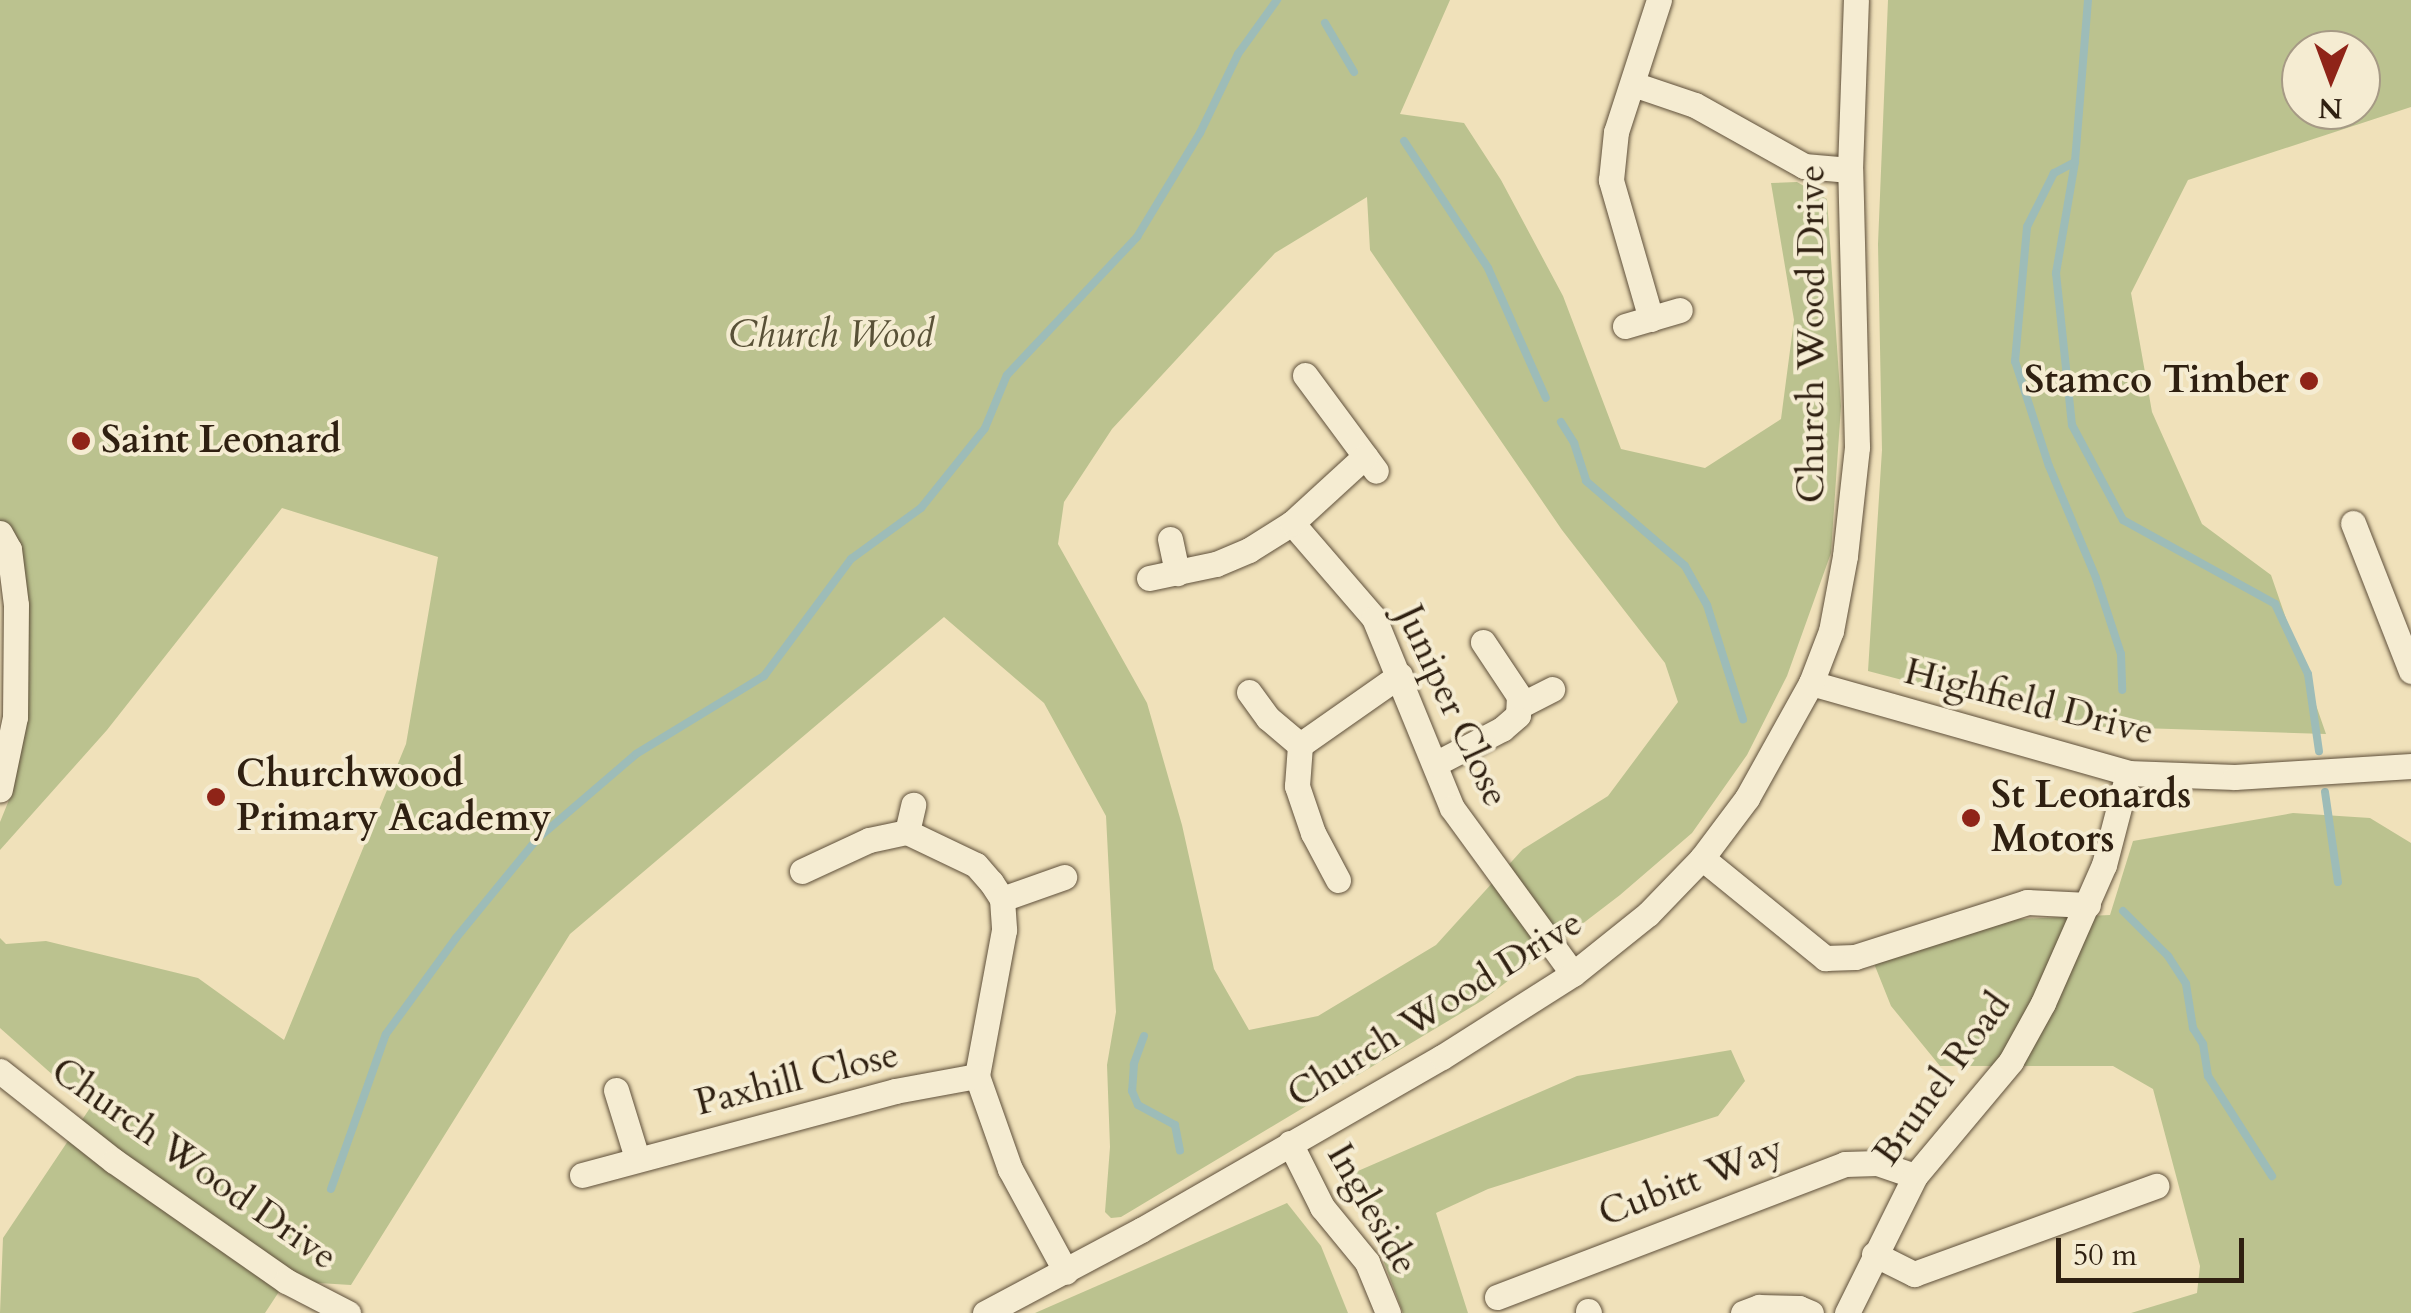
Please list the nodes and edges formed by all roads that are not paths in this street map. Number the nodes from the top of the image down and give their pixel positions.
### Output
1 (1659, 0) edge
2 (1856, 0) edge
3 (1632, 84) junction
4 (1850, 170) junction
5 (1680, 310) dead end
6 (1651, 318) junction
7 (1626, 326) dead end
8 (1305, 375) dead end
9 (1292, 523) junction
10 (2353, 523) dead end
11 (0, 532) edge
12 (1170, 540) dead end
13 (1177, 574) junction
14 (1150, 578) dead end
15 (1482, 642) dead end
16 (2411, 670) edge
17 (1400, 676) junction
18 (1811, 683) junction
19 (1552, 689) dead end
20 (1249, 692) dead end
21 (1521, 705) junction
22 (1300, 745) junction
23 (1434, 764) junction
24 (2411, 766) edge
25 (2128, 773) junction
26 (0, 789) edge
27 (913, 805) dead end
28 (907, 832) junction
29 (1702, 858) junction
30 (802, 871) dead end
31 (1064, 877) dead end
32 (1338, 880) dead end
33 (1002, 899) junction
34 (2088, 905) junction
35 (1573, 974) junction
36 (1, 1075) edge
37 (976, 1076) junction
38 (616, 1090) dead end
39 (1290, 1143) junction
40 (637, 1158) junction
41 (582, 1175) dead end
42 (1915, 1176) junction
43 (2156, 1186) dead end
44 (1874, 1254) junction
45 (1066, 1272) junction
46 (1497, 1297) dead end
47 (348, 1313) edge
48 (985, 1313) edge
49 (1388, 1313) edge
50 (1743, 1313) edge
51 (1811, 1313) edge
52 (1847, 1313) edge

1 - 3 street
2 - 4 street, Church Wood Drive
3 - 4 street
3 - 6 street
4 - 18 street, Church Wood Drive
5 - 6 street
6 - 7 street
8 - 9 street
9 - 13 street
9 - 17 street, Juniper Close
10 - 16 street
11 - 26 street
12 - 13 street
13 - 14 street
15 - 21 street
17 - 22 street
17 - 23 street, Juniper Close
18 - 25 street, Highfield Drive
18 - 29 street, Church Wood Drive
19 - 21 street
20 - 22 street
21 - 23 street
22 - 32 street
23 - 35 street, Juniper Close
24 - 25 street, Highfield Drive
25 - 34 street, Brunel Road
27 - 28 street
28 - 30 street
28 - 33 street
29 - 34 street
29 - 35 street, Church Wood Drive
31 - 33 street
33 - 37 street
34 - 42 street, Brunel Road
35 - 39 street, Church Wood Drive
36 - 47 street, Church Wood Drive
37 - 40 street, Paxhill Close
37 - 45 street
38 - 40 street
39 - 45 street, Church Wood Drive
39 - 49 street, Ingleside
40 - 41 street, Paxhill Close
42 - 44 street, Brunel Road
42 - 46 street, Cubitt Way
43 - 44 street
44 - 52 street, Brunel Road
45 - 48 street, Church Wood Drive
50 - 51 street

